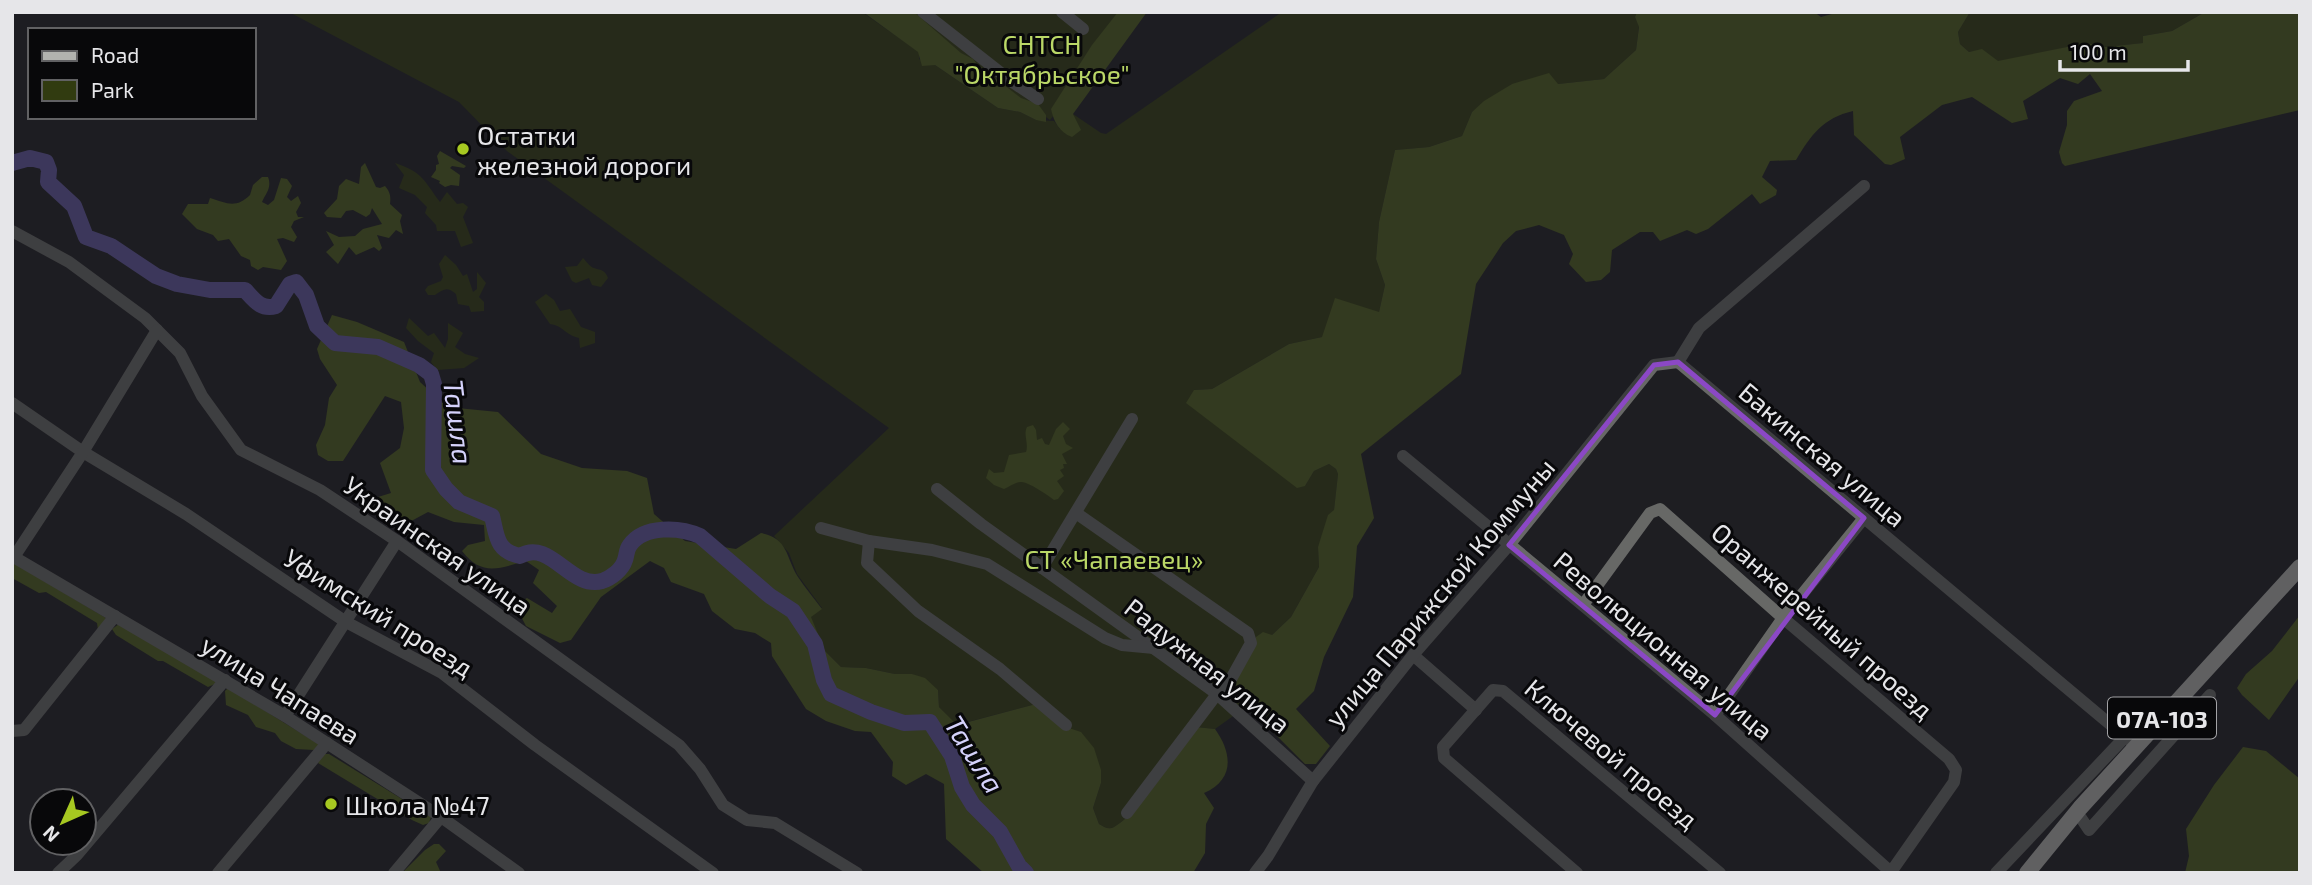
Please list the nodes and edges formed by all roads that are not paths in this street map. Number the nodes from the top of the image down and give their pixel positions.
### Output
1 (923, 12) edge
2 (1062, 12) edge
3 (1083, 29) dead end
4 (1038, 99) dead end
5 (1864, 186) dead end
6 (12, 231) edge
7 (157, 330) junction
8 (1678, 362) junction
9 (12, 403) edge
10 (1132, 419) dead end
11 (83, 452) junction
12 (1403, 456) dead end
13 (937, 489) dead end
14 (1076, 513) junction
15 (1864, 518) junction
16 (821, 528) dead end
17 (397, 541) junction
18 (869, 541) junction
19 (1509, 545) junction
20 (13, 556) edge
21 (2300, 567) edge
22 (1042, 568) junction
23 (1583, 605) junction
24 (115, 616) junction
25 (1783, 618) junction
26 (346, 622) junction
27 (1155, 648) junction
28 (1413, 655) junction
29 (225, 680) junction
30 (2210, 695) dead end
31 (1219, 696) junction
32 (1476, 710) junction
33 (1715, 715) junction
34 (285, 716) junction
35 (1066, 725) dead end
36 (12, 732) edge
37 (2131, 742) junction
38 (327, 743) junction
39 (1313, 781) junction
40 (2077, 812) junction
41 (1128, 813) dead end
42 (441, 817) junction
43 (1891, 872) edge
44 (58, 873) edge
45 (218, 873) edge
46 (394, 873) edge
47 (519, 873) edge
48 (713, 873) edge
49 (857, 873) edge
50 (1255, 873) edge
51 (1577, 873) edge
52 (1720, 873) edge
53 (1996, 873) edge
54 (2027, 873) edge

1 - 4 street
2 - 3 street
5 - 8 street
6 - 7 street, Украинская улица
7 - 11 street
7 - 17 street, Украинская улица
8 - 15 street, Бакинская улица
8 - 19 street, улица Парижской Коммуны
9 - 11 street, Уфимский проезд
10 - 14 street
11 - 20 street
11 - 26 street, Уфимский проезд
12 - 19 street, Революционная улица
13 - 22 street, Радужная улица
14 - 22 street
14 - 31 street
15 - 25 street
15 - 37 street, Бакинская улица
16 - 18 street
17 - 26 street
17 - 49 street, Украинская улица
18 - 27 street
18 - 35 street
19 - 23 street, Революционная улица
19 - 28 street, улица Парижской Коммуны
20 - 24 street, улица Чапаева
21 - 37 main road, 07А-103
22 - 27 street, Радужная улица
23 - 25 street, Оранжерейный проезд
23 - 33 street, Революционная улица
24 - 29 street, улица Чапаева
24 - 36 street
25 - 33 street
25 - 43 street, Оранжерейный проезд
26 - 34 street
26 - 48 street, Уфимский проезд
27 - 31 street, Радужная улица
28 - 32 street
28 - 39 street, улица Парижской Коммуны
29 - 34 street, улица Чапаева
29 - 44 street
30 - 40 street
31 - 39 street, Радужная улица
31 - 41 street
32 - 51 street, Ключевой проезд
32 - 52 street, Ключевой проезд
33 - 43 street, Революционная улица
34 - 38 street, улица Чапаева
37 - 40 main road, 07А-103
37 - 53 street
38 - 42 street, улица Чапаева
38 - 45 street
39 - 50 street, улица Парижской Коммуны
40 - 54 main road, 07А-103
42 - 46 street
42 - 47 street, улица Чапаева

